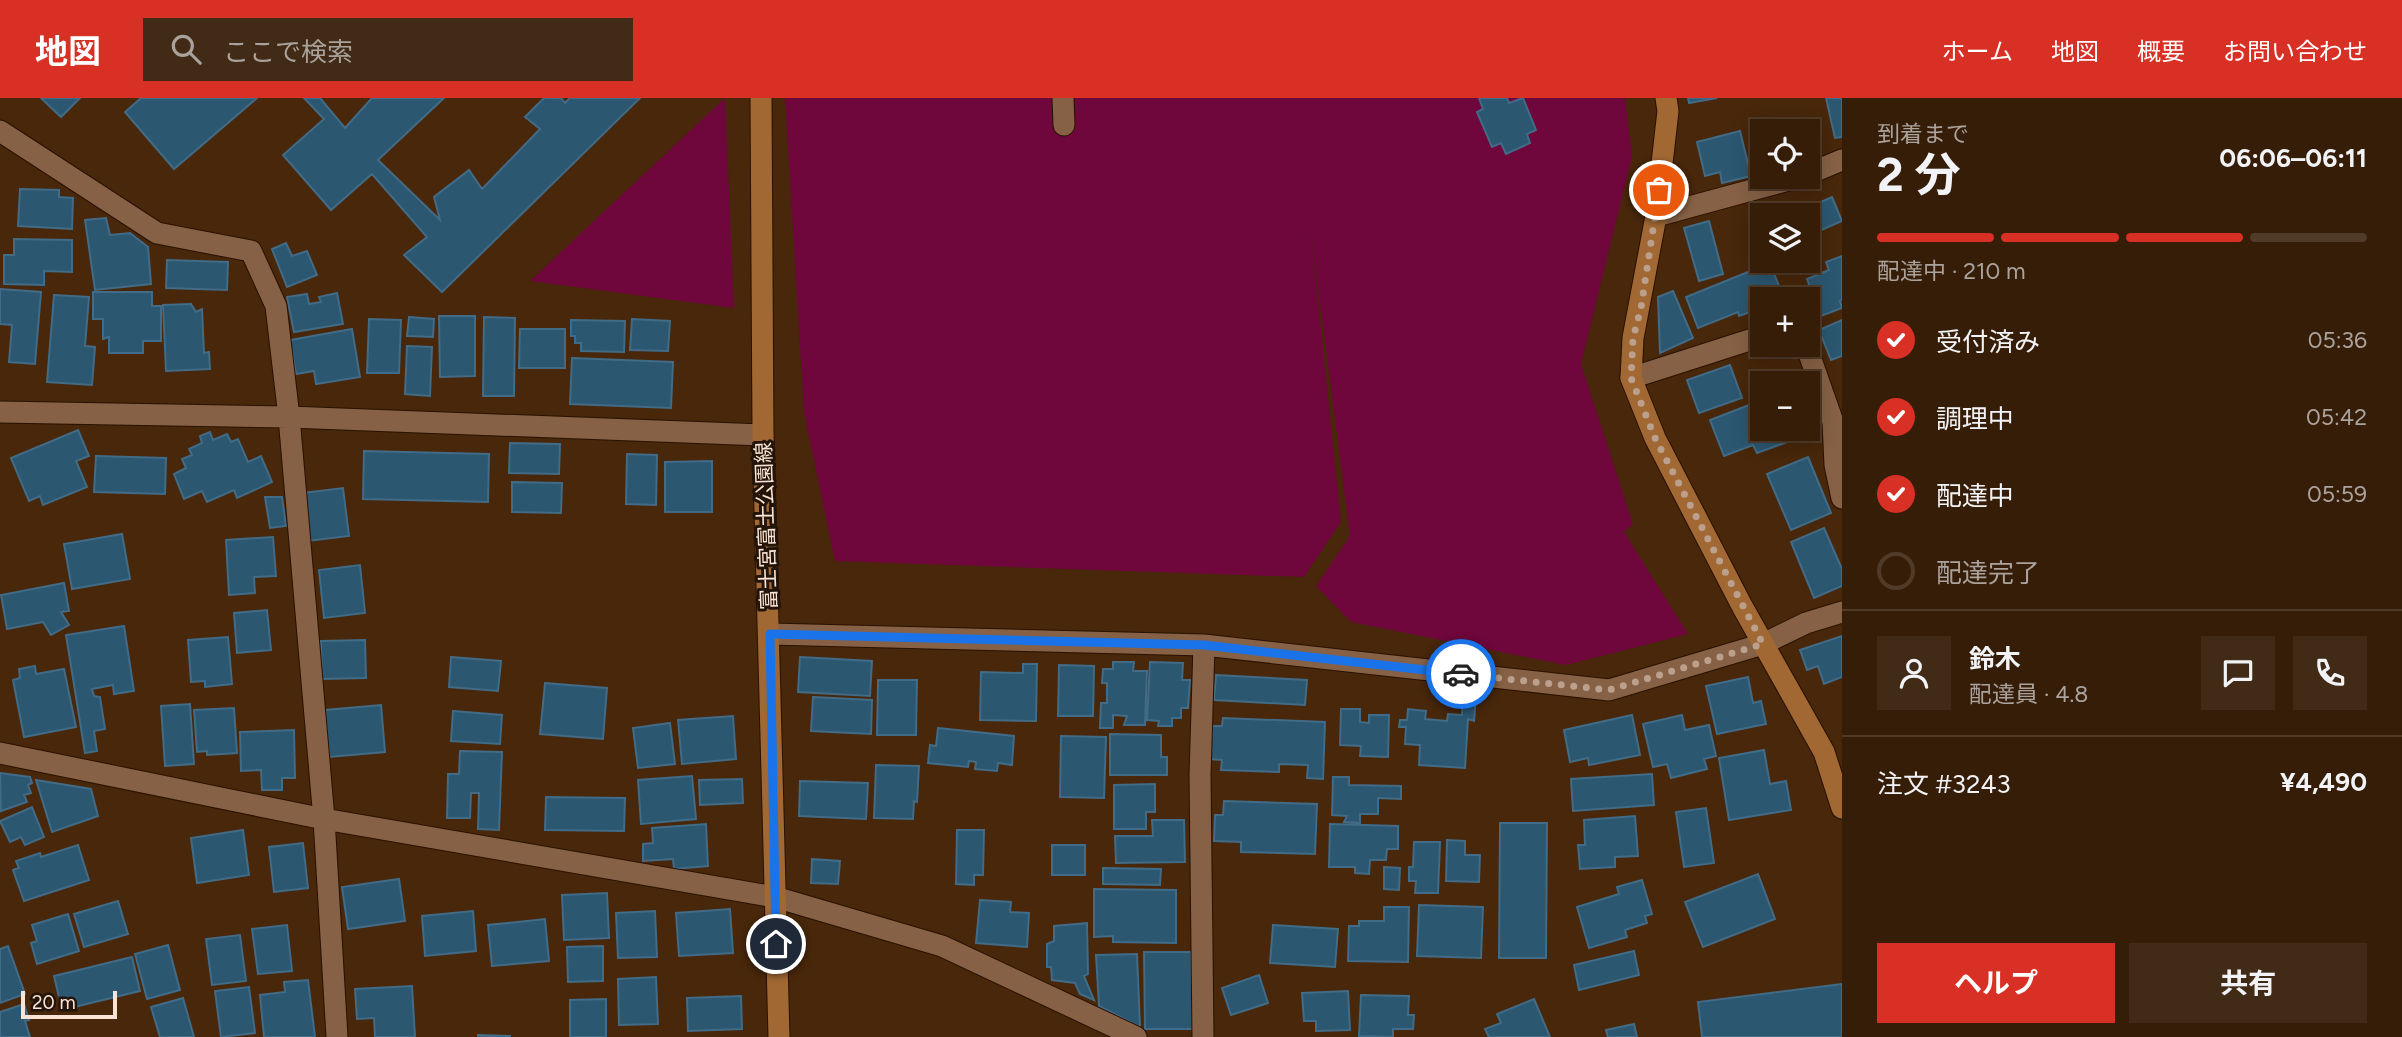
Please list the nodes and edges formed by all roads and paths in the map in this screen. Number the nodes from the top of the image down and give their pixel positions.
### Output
1 (761, 98) edge
2 (1063, 98) edge
3 (1666, 98) edge
4 (1064, 125) dead end
5 (0, 131) edge
6 (1842, 160) edge
7 (1820, 169) edge
8 (1756, 189) edge
9 (1656, 216) junction
10 (1750, 339) edge
11 (1809, 357) edge
12 (1631, 378) junction
13 (0, 412) edge
14 (289, 417) junction
15 (763, 435) junction
16 (1842, 498) edge
17 (1842, 612) edge
18 (770, 634) junction
19 (1763, 644) junction
20 (1204, 645) junction
21 (0, 753) edge
22 (1842, 808) edge
23 (324, 819) junction
24 (775, 897) junction
25 (337, 1037) edge
26 (779, 1037) edge
27 (1136, 1037) edge
28 (1203, 1037) edge

1 - 15 main road, 富士宮富士公園線
2 - 4 street
3 - 9 main road
5 - 14 street
6 - 7 street
8 - 9 street
9 - 12 main road
10 - 12 street
11 - 16 street
12 - 19 main road
13 - 14 street
14 - 15 street
14 - 23 street
15 - 18 main road, 富士宮富士公園線
17 - 19 street
18 - 20 street
18 - 24 main road, 富士宮富士公園線
19 - 20 street
19 - 22 main road
20 - 28 street
21 - 23 street
23 - 24 street
23 - 25 street
24 - 26 main road, 富士宮富士公園線
24 - 27 street

